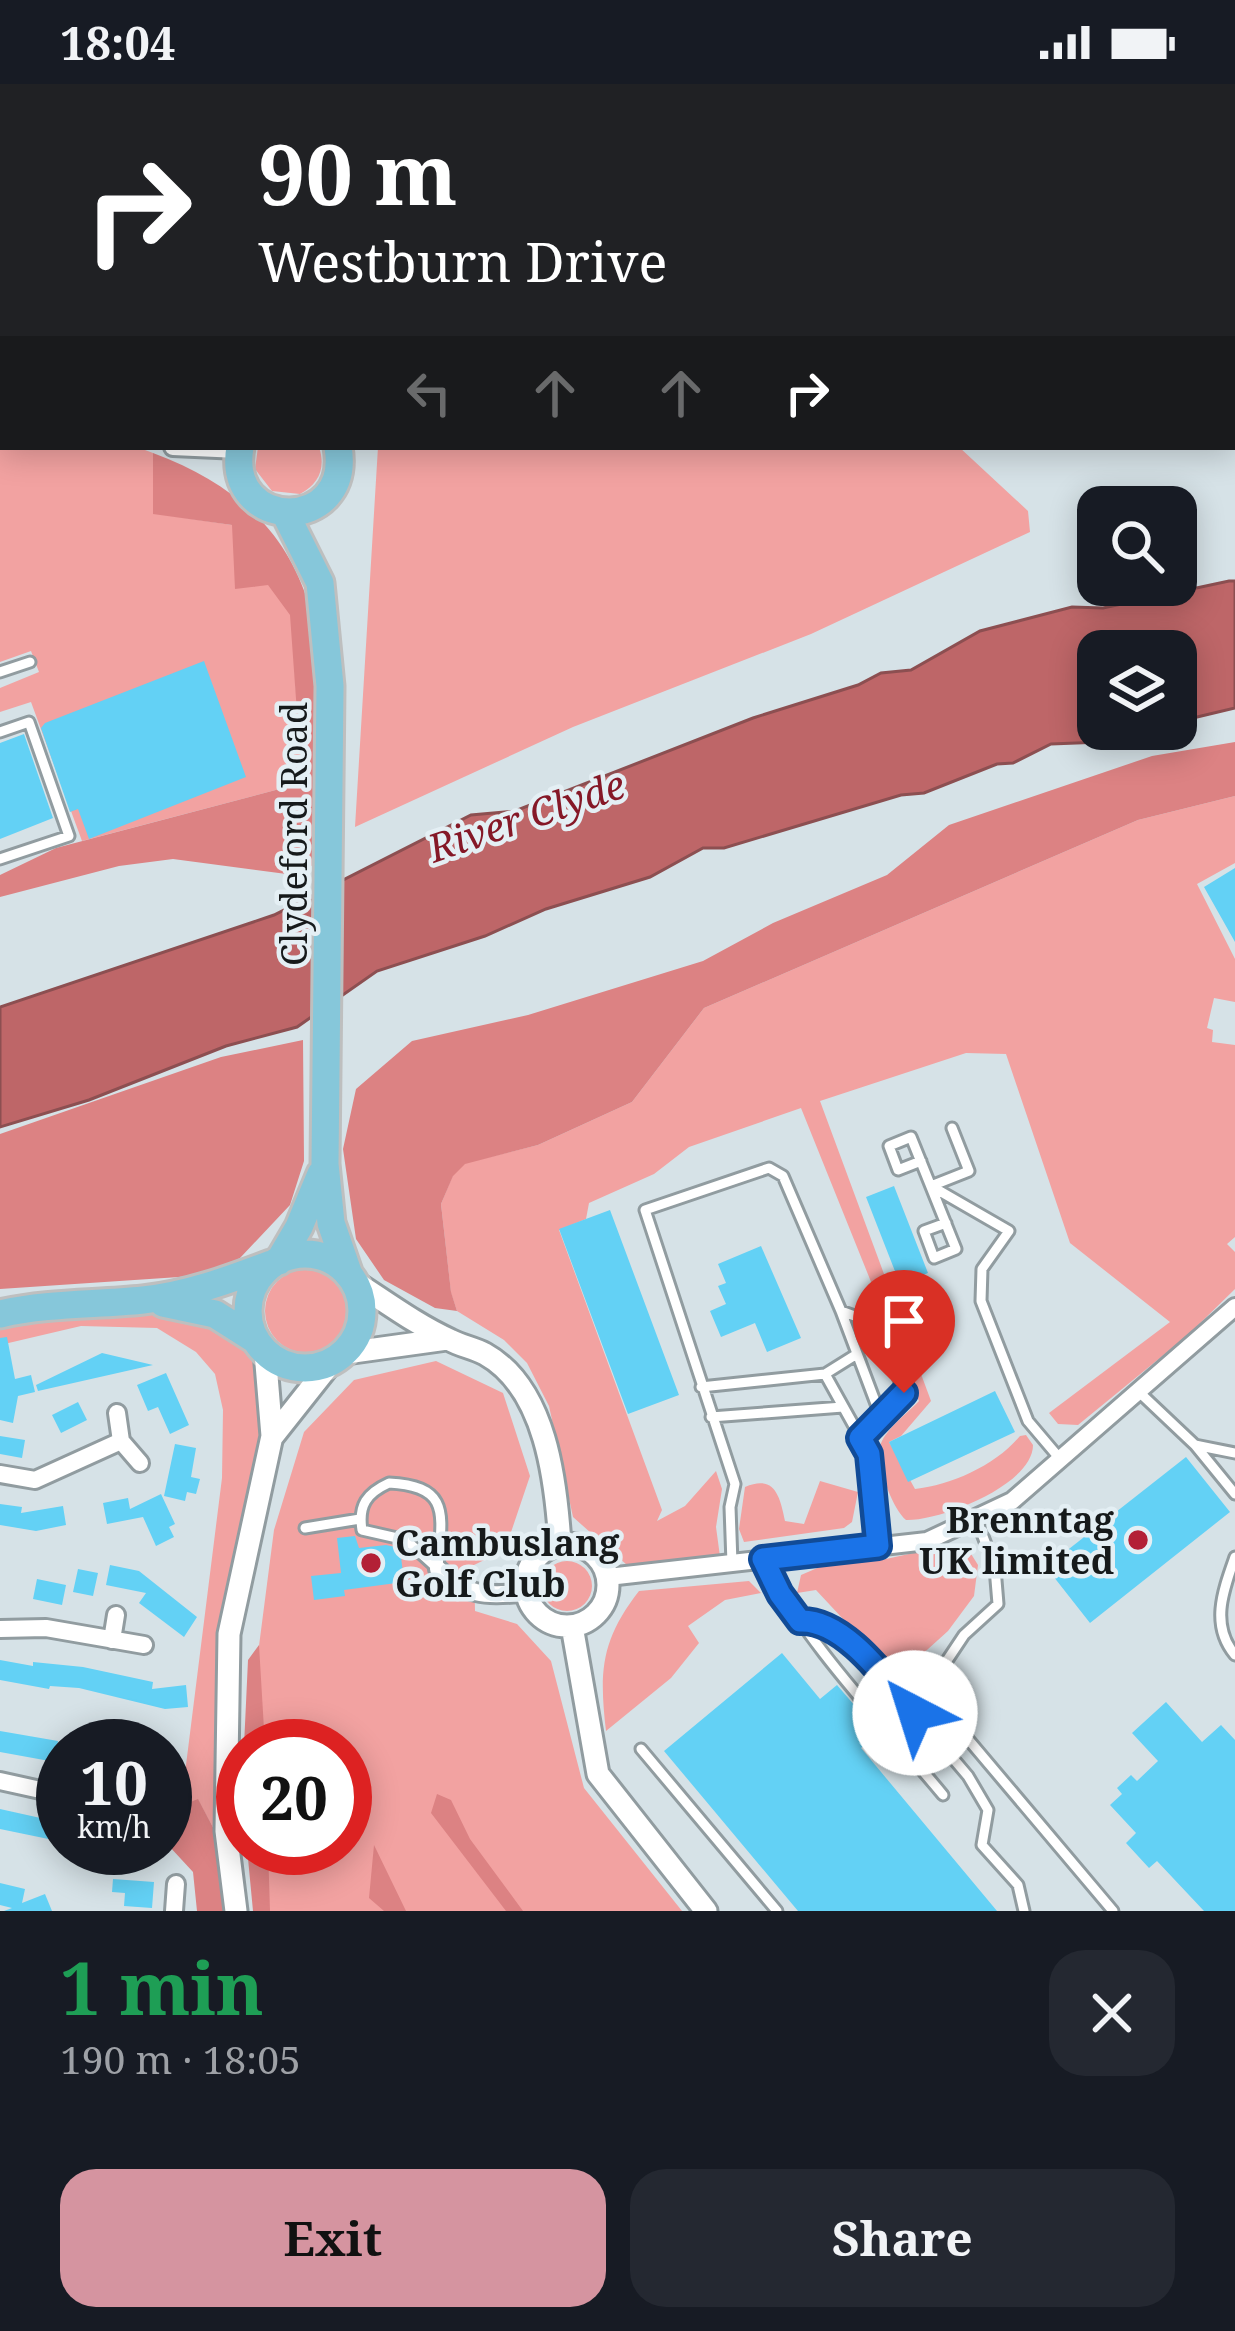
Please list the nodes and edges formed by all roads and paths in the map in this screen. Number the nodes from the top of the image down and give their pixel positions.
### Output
1 (240, 450) edge
2 (338, 450) edge
3 (285, 513) junction
4 (30, 662) dead end
5 (0, 672) edge
6 (0, 732) edge
7 (0, 859) edge
8 (952, 1128) dead end
9 (921, 1161) dead end
10 (325, 1165) junction
11 (931, 1186) junction
12 (946, 1223) dead end
13 (276, 1262) junction
14 (352, 1279) junction
15 (141, 1300) junction
16 (841, 1311) junction
17 (0, 1314) edge
18 (1232, 1315) edge
19 (448, 1340) junction
20 (261, 1346) junction
21 (857, 1354) junction
22 (338, 1358) junction
23 (825, 1374) junction
24 (701, 1387) junction
25 (1139, 1392) junction
26 (843, 1407) junction
27 (117, 1414) dead end
28 (711, 1417) junction
29 (881, 1417) junction
30 (272, 1436) junction
31 (860, 1438) junction
32 (121, 1441) junction
33 (1195, 1445) junction
34 (1235, 1454) edge
35 (1061, 1460) junction
36 (140, 1463) dead end
37 (0, 1474) edge
38 (1235, 1494) edge
39 (976, 1518) junction
40 (360, 1519) junction
41 (305, 1528) dead end
42 (560, 1544) junction
43 (878, 1546) junction
44 (1235, 1557) edge
45 (763, 1559) junction
46 (732, 1563) junction
47 (439, 1569) junction
48 (608, 1577) junction
49 (526, 1593) junction
50 (116, 1616) dead end
51 (800, 1621) junction
52 (572, 1626) junction
53 (0, 1629) edge
54 (112, 1640) junction
55 (144, 1645) dead end
56 (1235, 1655) edge
57 (641, 1749) dead end
58 (0, 1781) edge
59 (36, 1789) edge
60 (943, 1795) dead end
61 (176, 1884) dead end
62 (174, 1911) edge
63 (236, 1911) edge
64 (706, 1911) edge
65 (777, 1911) edge
66 (1024, 1911) edge
67 (1113, 1911) edge

1 - 3 main road, Clydeford Road
2 - 3 main road
3 - 10 main road, Clydeford Road
4 - 5 lane
6 - 7 lane
8 - 11 lane
9 - 11 lane
10 - 13 main road, Clydeford Road
10 - 14 main road, Clydeford Road
11 - 12 lane
11 - 35 lane
13 - 14 main road
13 - 15 main road
13 - 20 main road
14 - 19 street
14 - 22 main road
15 - 17 main road
15 - 20 main road
16 - 21 lane
16 - 24 lane
16 - 29 lane
18 - 25 street
19 - 22 street
19 - 42 street
20 - 22 main road
20 - 30 street
21 - 23 lane
21 - 29 lane
22 - 30 street
23 - 24 lane
23 - 26 lane
24 - 28 lane
25 - 33 lane
25 - 35 street
26 - 28 lane
26 - 31 lane
27 - 32 street
28 - 46 lane
29 - 31 lane
30 - 63 street
31 - 43 lane
32 - 36 street
32 - 37 street
33 - 34 lane
33 - 38 lane
35 - 39 street
39 - 43 street
39 - 67 lane
40 - 41 lane
40 - 47 lane
40 - 47 lane
42 - 48 street
42 - 49 street
43 - 45 street
44 - 56 lane
45 - 46 street
45 - 51 lane
46 - 48 street
47 - 49 street
48 - 52 street
49 - 52 street
50 - 54 street
51 - 60 lane
51 - 66 lane
52 - 64 street
53 - 54 street
54 - 55 street
57 - 65 lane
58 - 59 street
61 - 62 street

